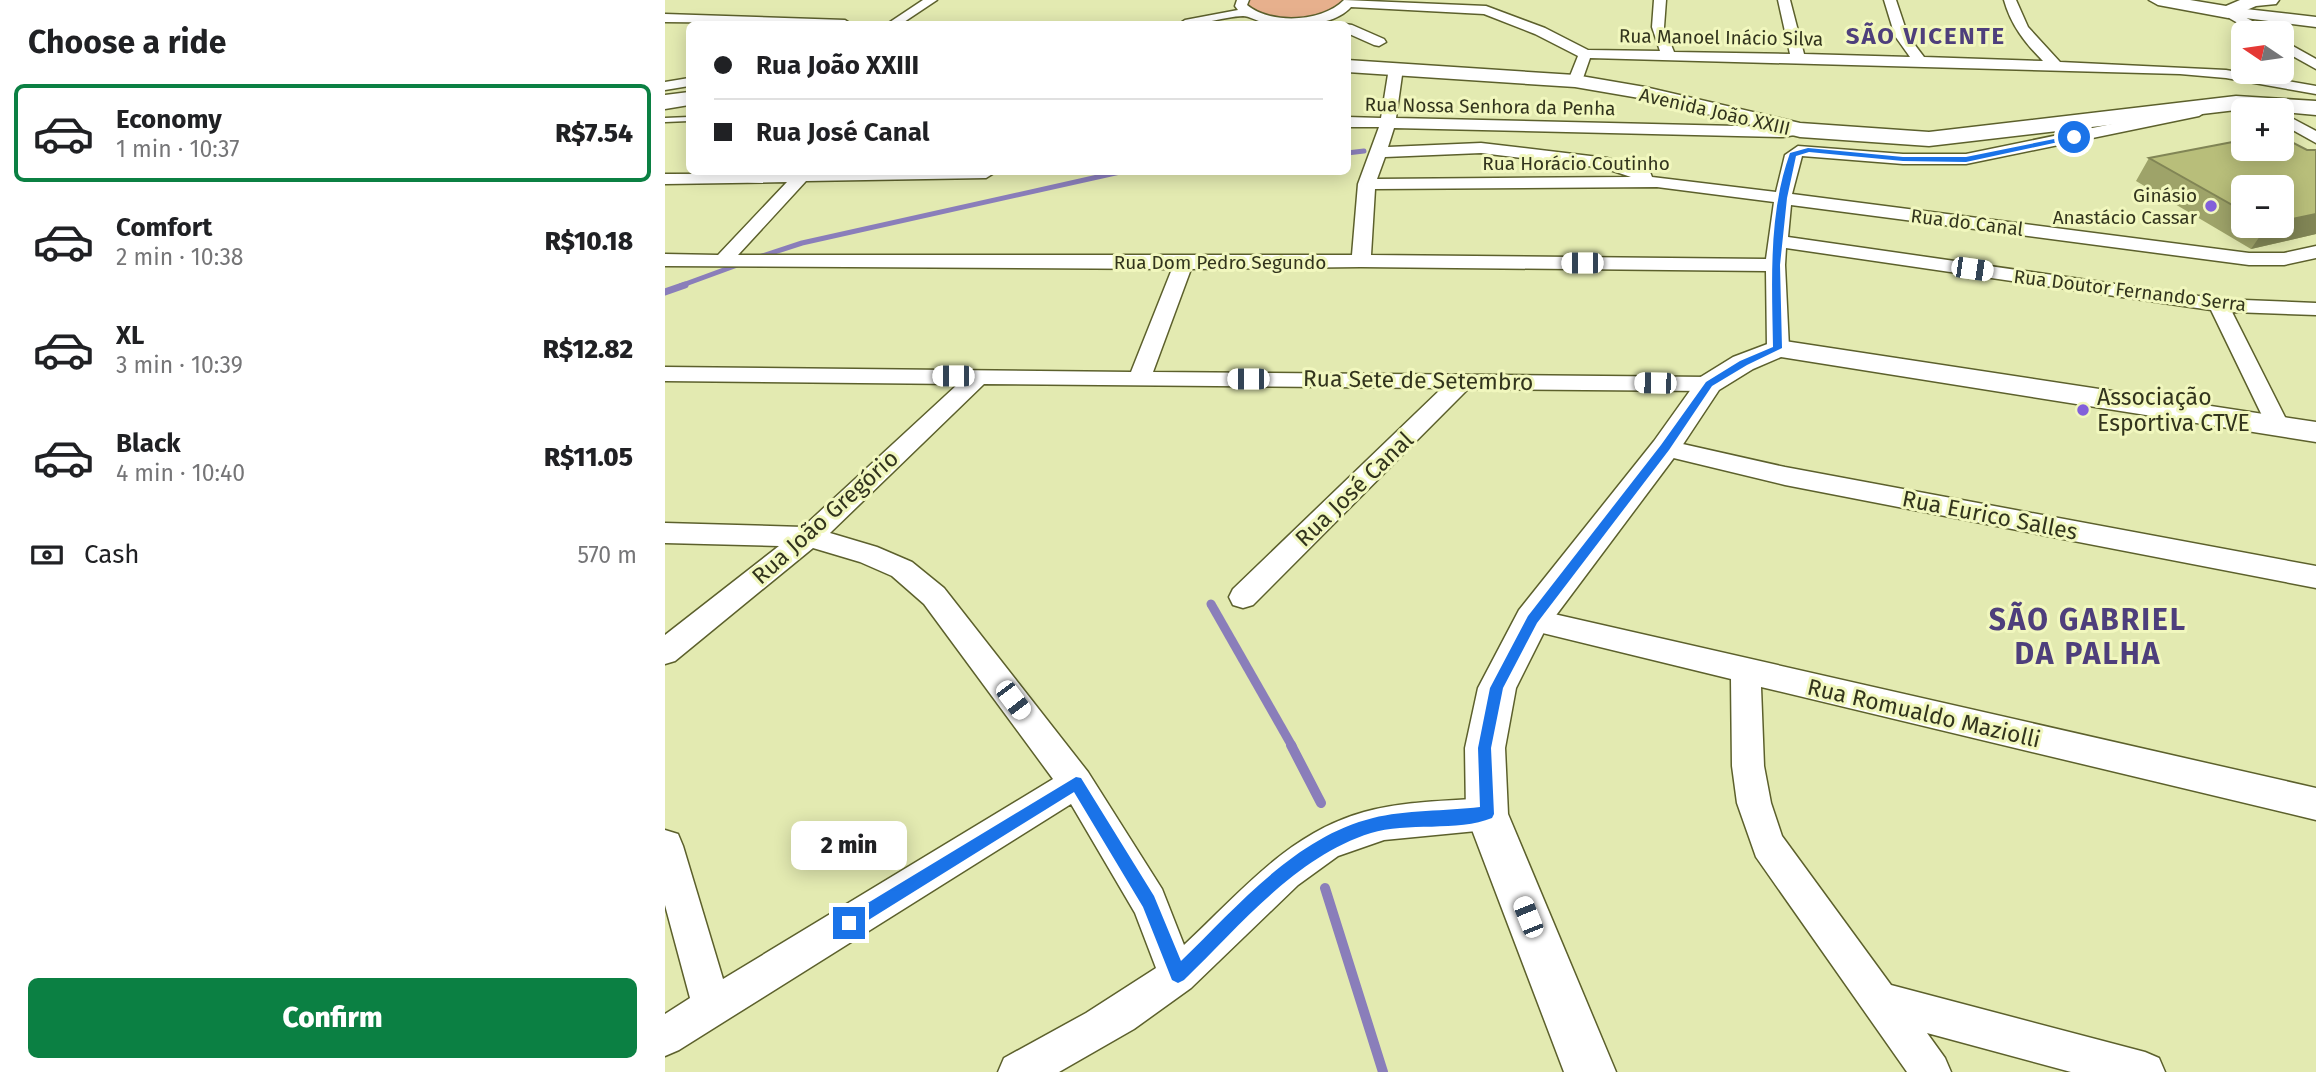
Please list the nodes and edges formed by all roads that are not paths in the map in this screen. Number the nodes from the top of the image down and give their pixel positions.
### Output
1 (931, 0) edge
2 (1660, 0) edge
3 (1784, 0) edge
4 (1890, 0) edge
5 (2010, 0) edge
6 (2158, 0) edge
7 (2270, 0) edge
8 (1350, 2) edge
9 (1491, 5) edge
10 (1244, 6) edge
11 (2228, 12) junction
12 (1323, 17) junction
13 (665, 18) edge
14 (755, 21) edge
15 (898, 21) edge
16 (1195, 21) edge
17 (1333, 21) edge
18 (2243, 21) edge
19 (2316, 22) edge
20 (1351, 30) edge
21 (1379, 42) dead end
22 (2294, 51) edge
23 (1585, 54) junction
24 (1668, 55) junction
25 (1798, 58) junction
26 (1920, 61) junction
27 (2316, 65) edge
28 (1351, 66) edge
29 (2056, 66) junction
30 (1396, 68) junction
31 (665, 72) edge
32 (686, 73) edge
33 (1575, 81) junction
34 (686, 82) edge
35 (665, 86) edge
36 (2316, 90) edge
37 (686, 99) edge
38 (665, 102) edge
39 (2294, 107) edge
40 (2231, 108) edge
41 (2316, 108) edge
42 (2231, 110) edge
43 (665, 120) edge
44 (686, 120) edge
45 (1351, 122) edge
46 (1388, 123) junction
47 (2294, 125) edge
48 (1800, 130) junction
49 (2316, 138) edge
50 (1377, 152) junction
51 (1833, 152) joint
52 (776, 175) edge
53 (803, 175) edge
54 (665, 179) edge
55 (1657, 183) junction
56 (1367, 184) junction
57 (1783, 198) junction
58 (1779, 241) junction
59 (2316, 252) edge
60 (665, 260) edge
61 (730, 261) junction
62 (1361, 261) junction
63 (1184, 263) junction
64 (1775, 265) junction
65 (2219, 305) junction
66 (2316, 309) edge
67 (1778, 348) junction
68 (665, 374) edge
69 (979, 376) junction
70 (1140, 378) junction
71 (1464, 380) junction
72 (1709, 384) junction
73 (2278, 427) junction
74 (2316, 432) edge
75 (1665, 448) junction
76 (665, 533) edge
77 (809, 537) junction
78 (2316, 577) edge
79 (1243, 597) dead end
80 (1532, 620) junction
81 (665, 652) edge
82 (1746, 671) junction
83 (1076, 783) junction
84 (2316, 804) edge
85 (1487, 814) junction
86 (666, 846) edge
87 (1178, 975) junction
88 (1881, 1001) junction
89 (712, 1007) junction
90 (665, 1036) edge
91 (1018, 1072) edge
92 (1590, 1072) edge
93 (1931, 1072) edge
94 (2145, 1072) edge

1 - 15 street
2 - 24 street
3 - 25 street
4 - 26 street
5 - 29 street
6 - 11 main road
7 - 11 main road
8 - 9 street
8 - 12 street
9 - 23 street
10 - 12 street
10 - 16 street
11 - 18 street
11 - 19 street
12 - 17 street
13 - 14 street
20 - 21 street
22 - 27 street
23 - 24 street, Rua Manoel Inácio Silva
23 - 33 street
24 - 25 street, Rua Manoel Inácio Silva
25 - 26 street, Rua Manoel Inácio Silva
26 - 29 street, Rua Manoel Inácio Silva
28 - 30 main road, Avenida João XXIII
29 - 36 street, Rua Manoel Inácio Silva
30 - 33 main road, Avenida João XXIII
30 - 46 street
31 - 32 street
33 - 48 main road, Avenida João XXIII
34 - 35 street
37 - 38 main road
39 - 41 main road, Avenida João XXIII
40 - 48 main road, Avenida João XXIII
42 - 51 street
43 - 44 lane
45 - 46 street, Rua Nossa Senhora da Penha
46 - 48 street, Rua Nossa Senhora da Penha
46 - 50 street
47 - 49 street
50 - 55 street
50 - 56 street
51 - 57 street
52 - 54 street
53 - 61 street
55 - 56 street, Rua Horácio Coutinho
55 - 57 street, Rua Horácio Coutinho
56 - 62 street
57 - 58 street
57 - 59 street, Rua do Canal
58 - 64 street
58 - 65 street, Rua Doutor Fernando Serra
60 - 61 street, Rua Dom Pedro Segundo
61 - 63 street, Rua Dom Pedro Segundo
62 - 63 street, Rua Dom Pedro Segundo
62 - 64 street, Rua Dom Pedro Segundo
63 - 70 street
64 - 67 street
65 - 66 street, Rua Doutor Fernando Serra
65 - 73 street
67 - 72 street
67 - 73 street
68 - 69 street, Rua Sete de Setembro
69 - 70 street, Rua Sete de Setembro
69 - 77 street, Rua João Gregório
70 - 71 street, Rua Sete de Setembro
71 - 72 street, Rua Sete de Setembro
71 - 79 street, Rua José Canal
72 - 75 street
73 - 74 street
75 - 78 street, Rua Eurico Salles
75 - 80 street
76 - 77 street
77 - 81 street, Rua João Gregório
77 - 83 street
80 - 82 street, Rua Romualdo Maziolli
80 - 85 street
82 - 84 street, Rua Romualdo Maziolli
82 - 88 street
83 - 87 street
83 - 89 street
85 - 87 street
85 - 92 street
86 - 89 street
87 - 91 street
88 - 93 street
88 - 94 street
89 - 90 street

